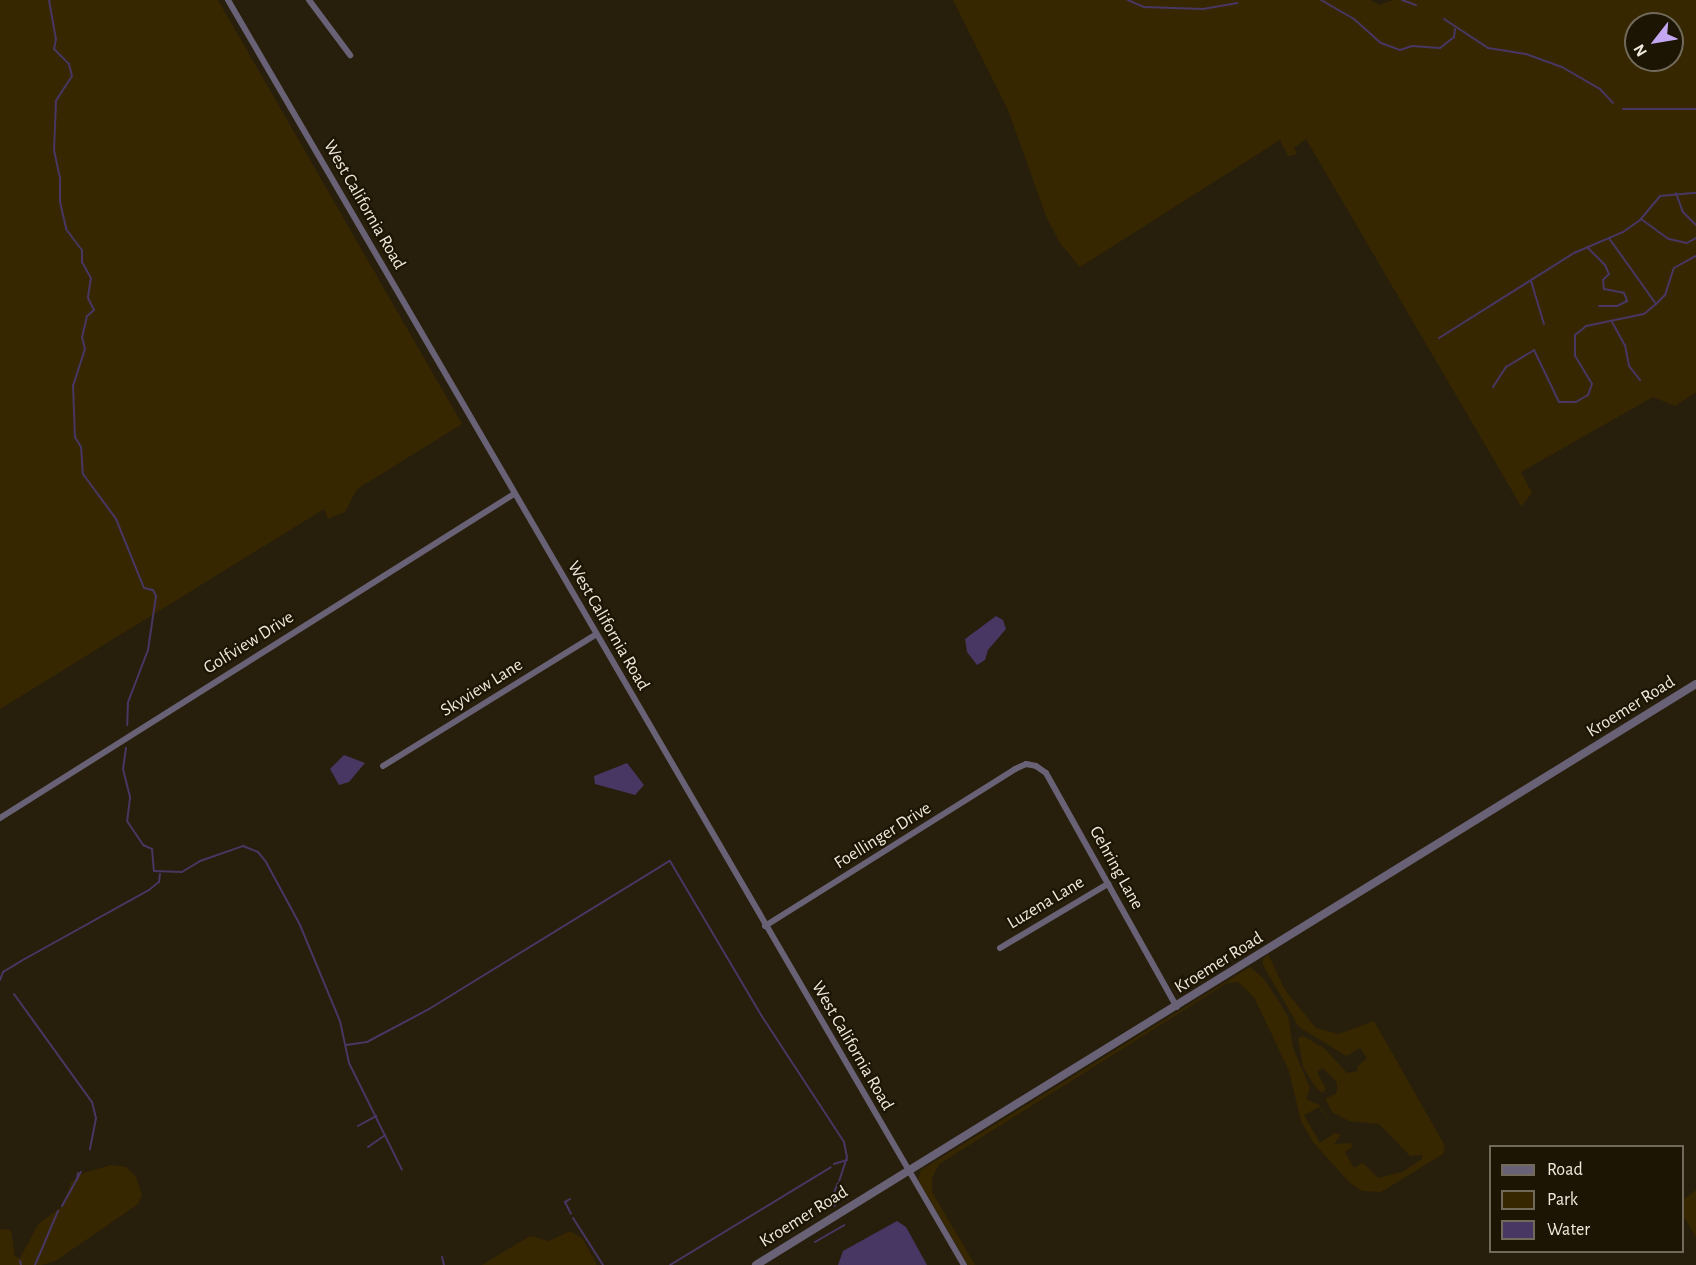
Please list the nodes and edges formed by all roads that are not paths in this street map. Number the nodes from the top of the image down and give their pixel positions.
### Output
1 (228, 0) edge
2 (309, 0) edge
3 (350, 55) dead end
4 (514, 494) junction
5 (595, 635) junction
6 (1696, 684) edge
7 (383, 766) dead end
8 (1015, 769) joint
9 (0, 818) edge
10 (1108, 884) junction
11 (765, 926) junction
12 (1000, 948) dead end
13 (1178, 1007) junction
14 (908, 1171) junction
15 (756, 1265) edge
16 (964, 1265) edge

1 - 4 street, West California Road
2 - 3 street
4 - 5 street, West California Road
4 - 9 street, Golfview Drive
5 - 7 street, Skyview Lane
5 - 11 street, West California Road
6 - 13 street, Kroemer Road
8 - 10 street, Gehring Lane
8 - 11 street, Foellinger Drive
10 - 12 street, Luzena Lane
10 - 13 street, Gehring Lane
11 - 14 street, West California Road
13 - 14 street, Kroemer Road
14 - 15 street, Kroemer Road
14 - 16 street, West California Road

